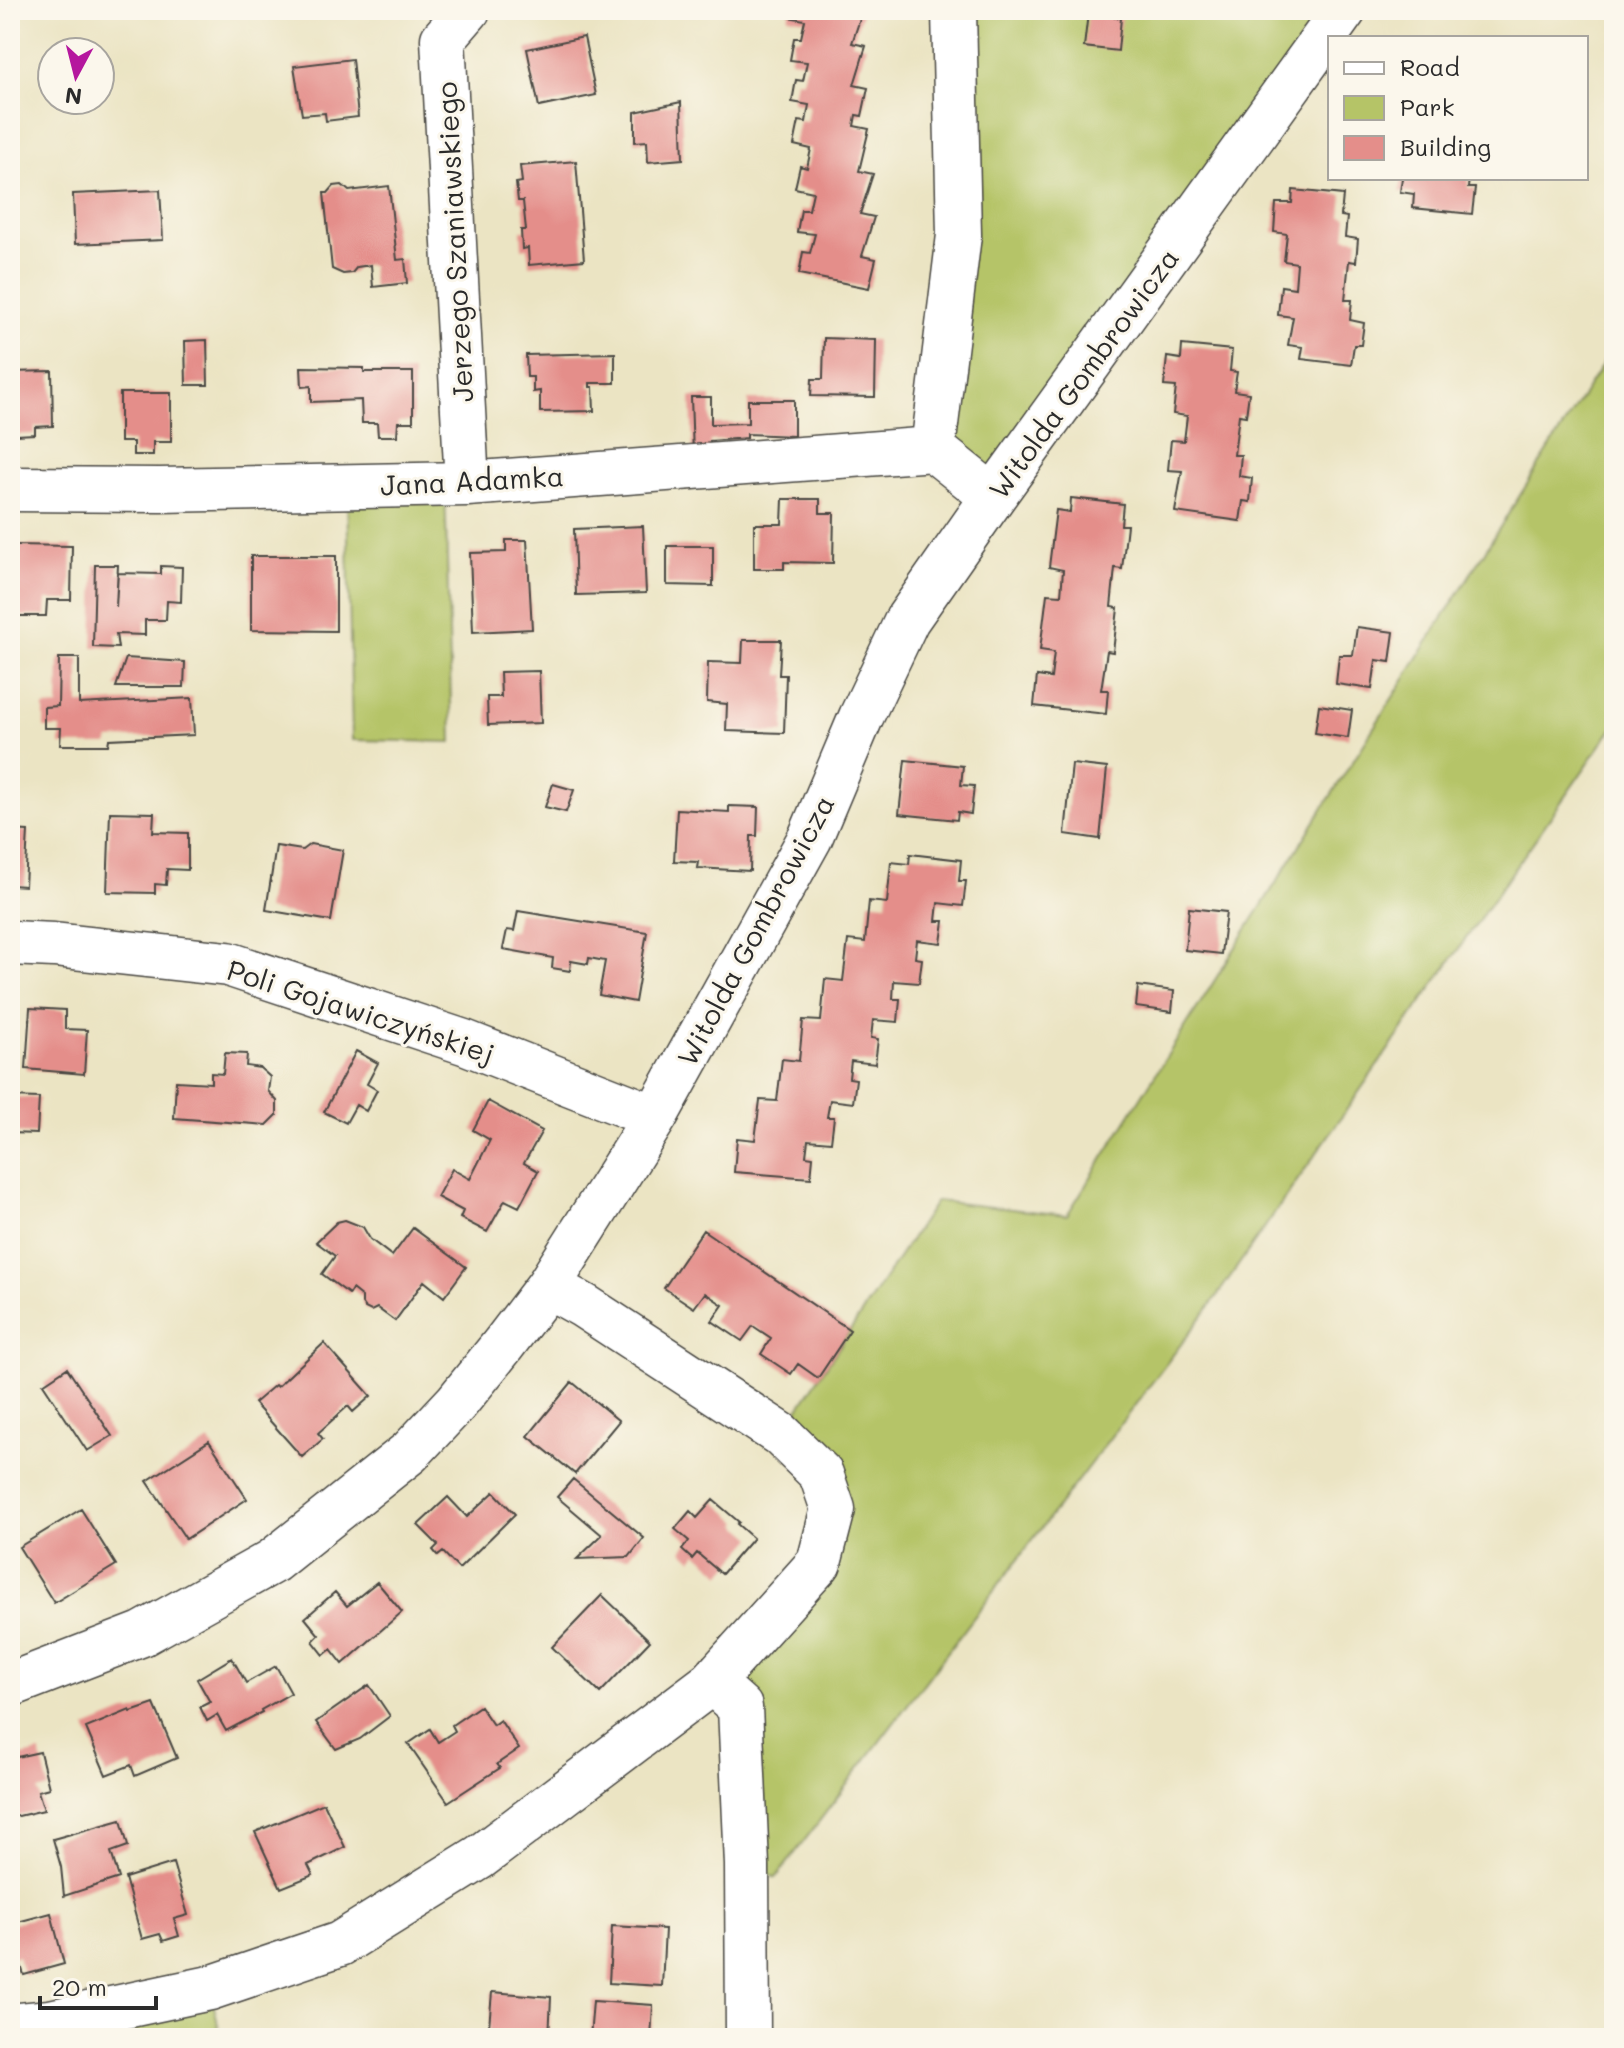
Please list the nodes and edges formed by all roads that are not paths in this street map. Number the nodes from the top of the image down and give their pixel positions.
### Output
1 (468, 10) edge
2 (954, 10) edge
3 (1344, 10) edge
4 (933, 449) junction
5 (467, 484) junction
6 (10, 489) edge
7 (993, 497) junction
8 (10, 943) edge
9 (655, 1117) junction
10 (548, 1286) junction
11 (712, 1682) junction
12 (10, 1685) edge
13 (10, 2026) edge
14 (748, 2038) edge

1 - 5 street, Jerzego Szaniawskiego
2 - 4 street
3 - 7 street, Witolda Gombrowicza
4 - 5 street, Jana Adamka
4 - 7 street
5 - 6 street, Jana Adamka
7 - 9 street, Witolda Gombrowicza
8 - 9 street, Poli Gojawiczyńskiej
9 - 10 street, Witolda Gombrowicza
10 - 11 street
10 - 12 street, Witolda Gombrowicza
11 - 13 street
11 - 14 street

